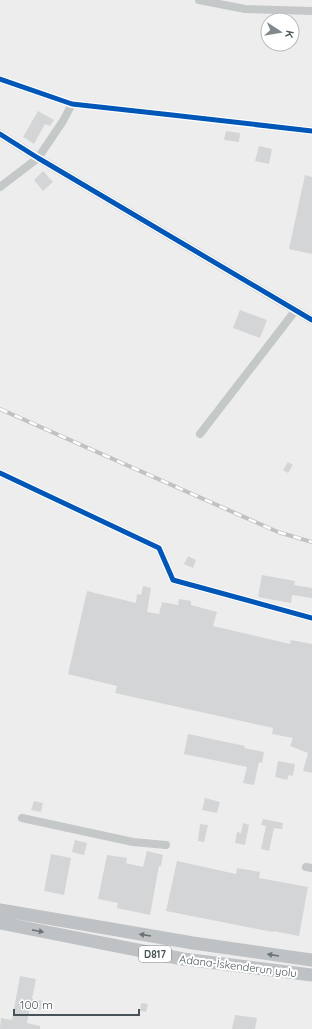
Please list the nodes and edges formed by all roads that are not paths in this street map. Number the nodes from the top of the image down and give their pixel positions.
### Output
1 (198, 0) edge
2 (312, 10) edge
3 (0, 79) edge
4 (72, 104) junction
5 (312, 131) edge
6 (0, 134) edge
7 (38, 158) junction
8 (0, 187) edge
9 (295, 310) junction
10 (312, 320) edge
11 (200, 434) dead end
12 (0, 474) edge
13 (312, 618) edge
14 (22, 818) dead end
15 (166, 845) dead end
16 (0, 910) edge
17 (0, 923) edge
18 (312, 960) edge
19 (312, 975) edge

1 - 2 street
3 - 4 street
4 - 5 street
4 - 7 street
6 - 7 street
7 - 8 street
7 - 9 street
9 - 10 street
9 - 11 street
12 - 13 street
14 - 15 street
18 -> 16 highway, D817
17 -> 19 highway, Adana-İskenderun yolu / D817

